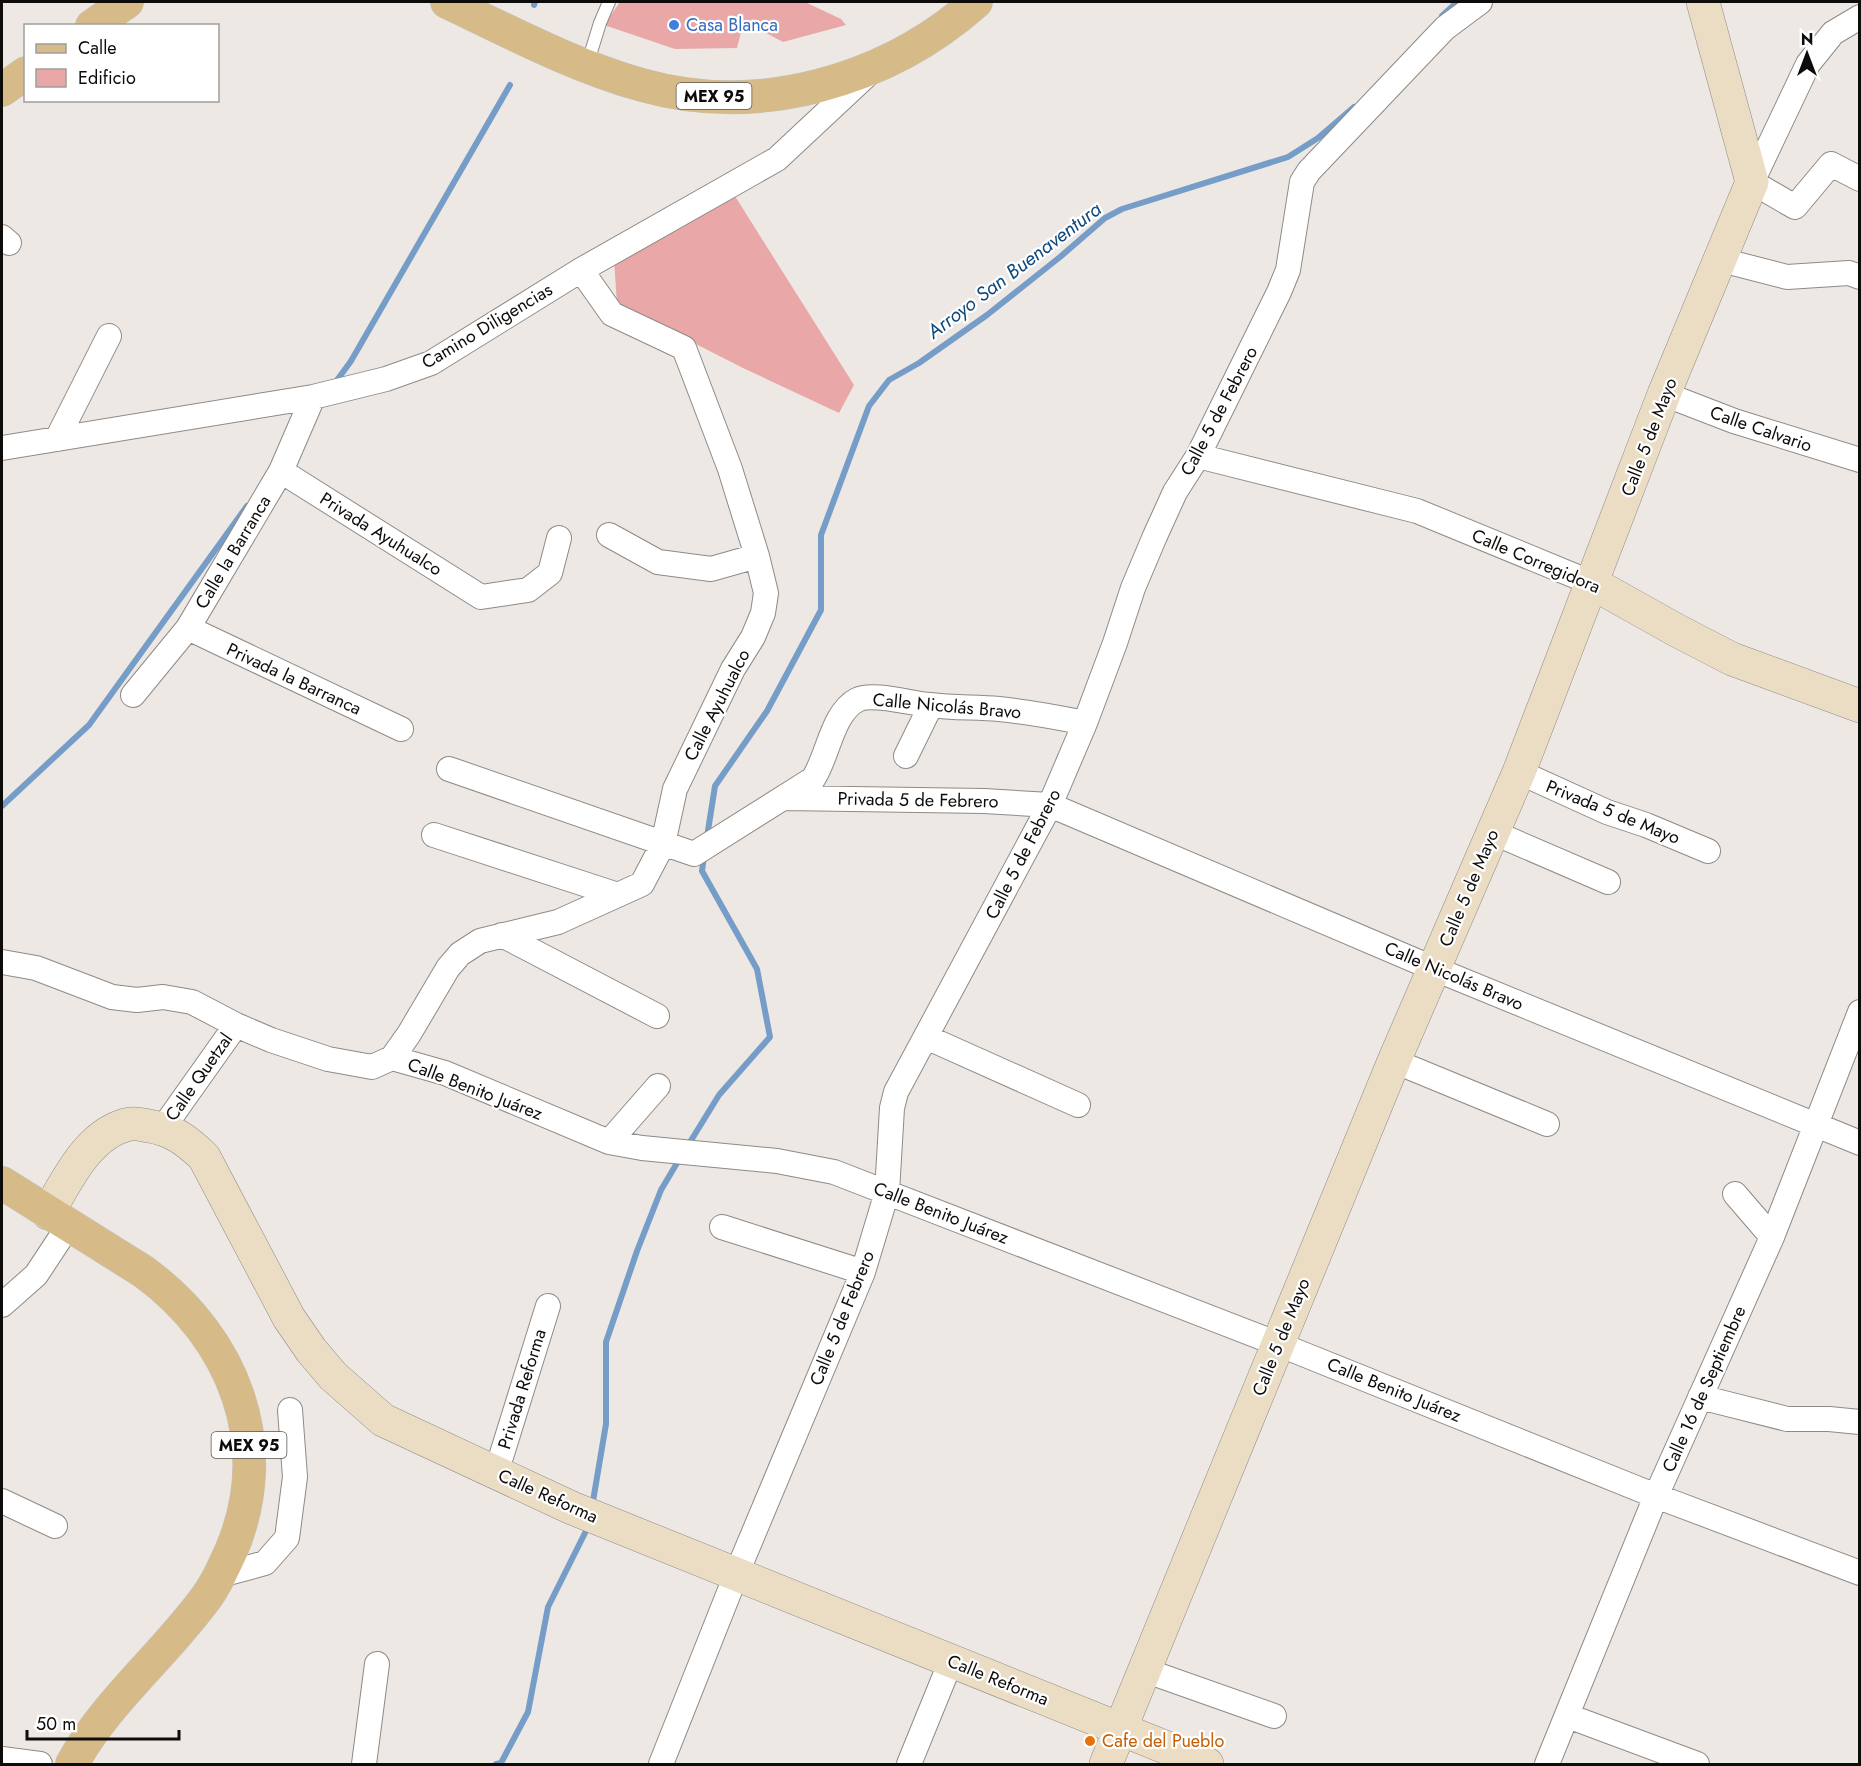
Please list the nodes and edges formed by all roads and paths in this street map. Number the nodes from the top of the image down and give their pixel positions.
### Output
1 (126, 2) edge
2 (609, 2) edge
3 (976, 2) edge
4 (1480, 2) edge
5 (1703, 2) edge
6 (463, 5) edge
7 (1860, 17) edge
8 (95, 24) edge
9 (587, 66) junction
10 (876, 66) junction
11 (24, 74) edge
12 (2, 90) edge
13 (1860, 179) edge
14 (1752, 183) junction
15 (1721, 260) junction
16 (581, 270) junction
17 (1860, 277) edge
18 (109, 336) dead end
19 (1664, 394) junction
20 (311, 401) junction
21 (57, 439) junction
22 (2, 448) edge
23 (1198, 456) junction
24 (1860, 460) edge
25 (282, 469) junction
26 (609, 535) dead end
27 (559, 538) dead end
28 (757, 556) junction
29 (1592, 583) junction
30 (188, 628) junction
31 (133, 695) dead end
32 (931, 705) junction
33 (1860, 706) edge
34 (1085, 723) junction
35 (401, 729) dead end
36 (906, 756) dead end
37 (449, 769) dead end
38 (1519, 772) junction
39 (785, 798) junction
40 (1050, 805) junction
41 (1492, 832) junction
42 (434, 835) dead end
43 (663, 844) junction
44 (1708, 851) dead end
45 (1608, 882) dead end
46 (618, 895) junction
47 (502, 935) junction
48 (2, 962) edge
49 (1435, 969) junction
50 (1860, 1012) edge
51 (657, 1016) dead end
52 (236, 1025) junction
53 (926, 1037) junction
54 (392, 1058) junction
55 (1394, 1061) junction
56 (658, 1086) dead end
57 (1078, 1105) dead end
58 (1547, 1124) dead end
59 (1815, 1125) junction
60 (162, 1128) junction
61 (609, 1142) junction
62 (1860, 1143) edge
63 (2, 1183) edge
64 (887, 1192) junction
65 (1735, 1194) dead end
66 (58, 1219) junction
67 (723, 1227) dead end
68 (1772, 1237) junction
69 (863, 1272) junction
70 (10, 1286) edge
71 (2, 1305) edge
72 (548, 1306) dead end
73 (1278, 1344) junction
74 (1700, 1397) junction
75 (290, 1410) dead end
76 (1860, 1422) edge
77 (496, 1473) junction
78 (1656, 1496) junction
79 (2, 1501) edge
80 (55, 1526) dead end
81 (1860, 1573) edge
82 (221, 1575) junction
83 (736, 1575) junction
84 (951, 1661) junction
85 (377, 1664) dead end
86 (1144, 1670) junction
87 (1274, 1716) dead end
88 (1568, 1716) junction
89 (1120, 1729) junction
90 (2, 1759) edge
91 (78, 1763) edge
92 (40, 1764) edge
93 (364, 1764) edge
94 (661, 1764) edge
95 (909, 1764) edge
96 (1106, 1764) edge
97 (1207, 1764) edge
98 (1547, 1764) edge
99 (1697, 1764) edge

1 - 8 main road
2 - 9 lane
3 - 10 main road, MEX 95
4 - 23 street, Calle 5 de Febrero
5 - 14 street
6 - 9 main road, MEX 95
7 - 14 street
9 - 10 main road, MEX 95
10 - 16 street, Camino Diligencias
11 - 12 main road
13 - 14 street
14 - 15 street, Calle 5 de Mayo
15 - 17 street
15 - 19 street, Calle 5 de Mayo
16 - 20 street, Camino Diligencias
16 - 28 street, Calle Ayuhualco
18 - 21 street
19 - 24 street, Calle Calvario
19 - 29 street, Calle 5 de Mayo
20 - 21 street, Camino Diligencias
20 - 25 street, Calle la Barranca
21 - 22 street, Camino Diligencias
23 - 29 street, Calle Corregidora
23 - 34 street, Calle 5 de Febrero
25 - 27 street, Privada Ayuhualco
25 - 30 street, Calle la Barranca
26 - 28 street
28 - 43 street, Calle Ayuhualco
29 - 33 street, Calle Corregidora
29 - 38 street, Calle 5 de Mayo
30 - 31 street, Calle la Barranca
30 - 35 street, Privada la Barranca
32 - 34 street, Calle Nicolás Bravo
32 - 36 street
32 - 39 street, Calle Nicolás Bravo
34 - 40 street, Calle 5 de Febrero
37 - 43 street, Calle Nicolás Bravo
38 - 41 street, Calle 5 de Mayo
38 - 44 street, Privada 5 de Mayo
39 - 40 street, Privada 5 de Febrero
39 - 43 street, Calle Nicolás Bravo
40 - 49 street, Calle Nicolás Bravo
40 - 53 street, Calle 5 de Febrero
41 - 45 street
41 - 49 street, Calle 5 de Mayo
42 - 46 street
43 - 46 street, Calle Ayuhualco
46 - 47 street, Calle Ayuhualco
47 - 51 street
47 - 54 street, Calle Ayuhualco
48 - 52 street, Calle Benito Juárez
49 - 55 street, Calle 5 de Mayo
49 - 59 street, Calle Nicolás Bravo
50 - 59 street, Calle 16 de Septiembre
52 - 54 street, Calle Benito Juárez
52 - 60 street, Calle Quetzal
53 - 57 street
53 - 64 street, Calle 5 de Febrero
54 - 61 street, Calle Benito Juárez
55 - 58 street
55 - 73 street, Calle 5 de Mayo
56 - 61 street
59 - 62 street, Calle Nicolás Bravo
59 - 68 street, Calle 16 de Septiembre
60 - 66 street, Calle Reforma
60 - 77 street, Calle Reforma
61 - 64 street, Calle Benito Juárez
63 - 66 main road, MEX 95
64 - 69 street, Calle 5 de Febrero
64 - 73 street, Calle Benito Juárez
65 - 68 street
66 - 70 street
66 - 82 main road, MEX 95
67 - 69 street
68 - 74 street, Calle 16 de Septiembre
69 - 83 street, Calle 5 de Febrero
70 - 71 street
72 - 77 street, Privada Reforma
73 - 78 street, Calle Benito Juárez
73 - 86 street, Calle 5 de Mayo
74 - 76 street
74 - 78 street, Calle 16 de Septiembre
75 - 82 street
77 - 83 street, Calle Reforma
78 - 81 street, Calle Benito Juárez
78 - 88 street, Calle 16 de Septiembre
79 - 80 street
82 - 91 main road, MEX 95
83 - 84 street, Calle Reforma
83 - 94 street, Calle 5 de Febrero
84 - 89 street, Calle Reforma
84 - 95 street
85 - 93 street
86 - 87 street
86 - 89 street, Calle 5 de Mayo
88 - 98 street, Calle 16 de Septiembre
88 - 99 street
89 - 96 street, Calle 5 de Mayo
89 - 97 street, Calle Reforma
90 - 92 street

